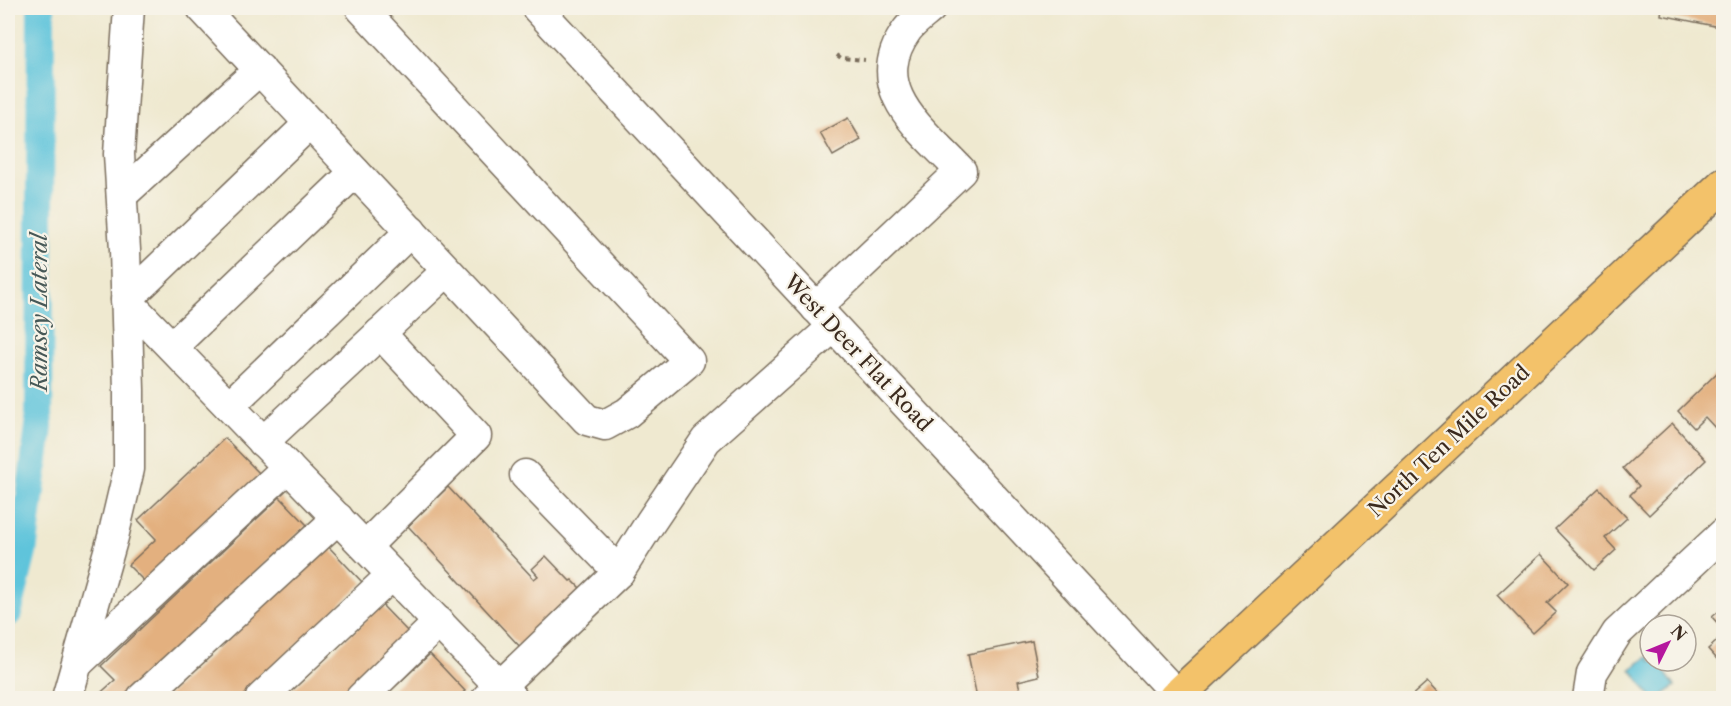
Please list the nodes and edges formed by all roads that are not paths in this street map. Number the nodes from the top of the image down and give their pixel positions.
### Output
1 (129, 8) edge
2 (202, 8) edge
3 (362, 8) edge
4 (537, 8) edge
5 (931, 8) edge
6 (260, 69) junction
7 (310, 123) junction
8 (356, 172) junction
9 (1724, 184) edge
10 (122, 195) junction
11 (411, 231) junction
12 (447, 271) junction
13 (126, 300) junction
14 (825, 317) junction
15 (380, 333) junction
16 (172, 347) junction
17 (229, 406) junction
18 (263, 442) junction
19 (288, 467) junction
20 (525, 475) dead end
21 (338, 518) junction
22 (1724, 533) edge
23 (366, 546) junction
24 (620, 572) junction
25 (392, 574) junction
26 (439, 622) junction
27 (77, 664) junction
28 (1590, 686) edge
29 (500, 694) edge
30 (1178, 698) edge
31 (67, 699) edge
32 (142, 699) edge
33 (261, 699) edge
34 (361, 699) edge

1 - 10 street
2 - 6 street
3 - 12 street
4 - 14 street, West Deer Flat Road
5 - 14 street
6 - 7 street
6 - 10 street
7 - 8 street
7 - 13 street
8 - 11 street
8 - 16 street
9 - 30 main road, North Ten Mile Road
10 - 13 street
11 - 12 street
11 - 17 street
12 - 15 street
13 - 16 street
13 - 27 street
14 - 24 street
14 - 30 street, West Deer Flat Road
15 - 18 street
15 - 23 street
16 - 17 street
17 - 18 street
18 - 19 street
19 - 21 street
19 - 27 street
20 - 24 street
21 - 23 street
21 - 32 street
22 - 28 street
23 - 25 street
24 - 29 street
25 - 26 street
25 - 33 street
26 - 29 street
26 - 34 street
27 - 31 street

